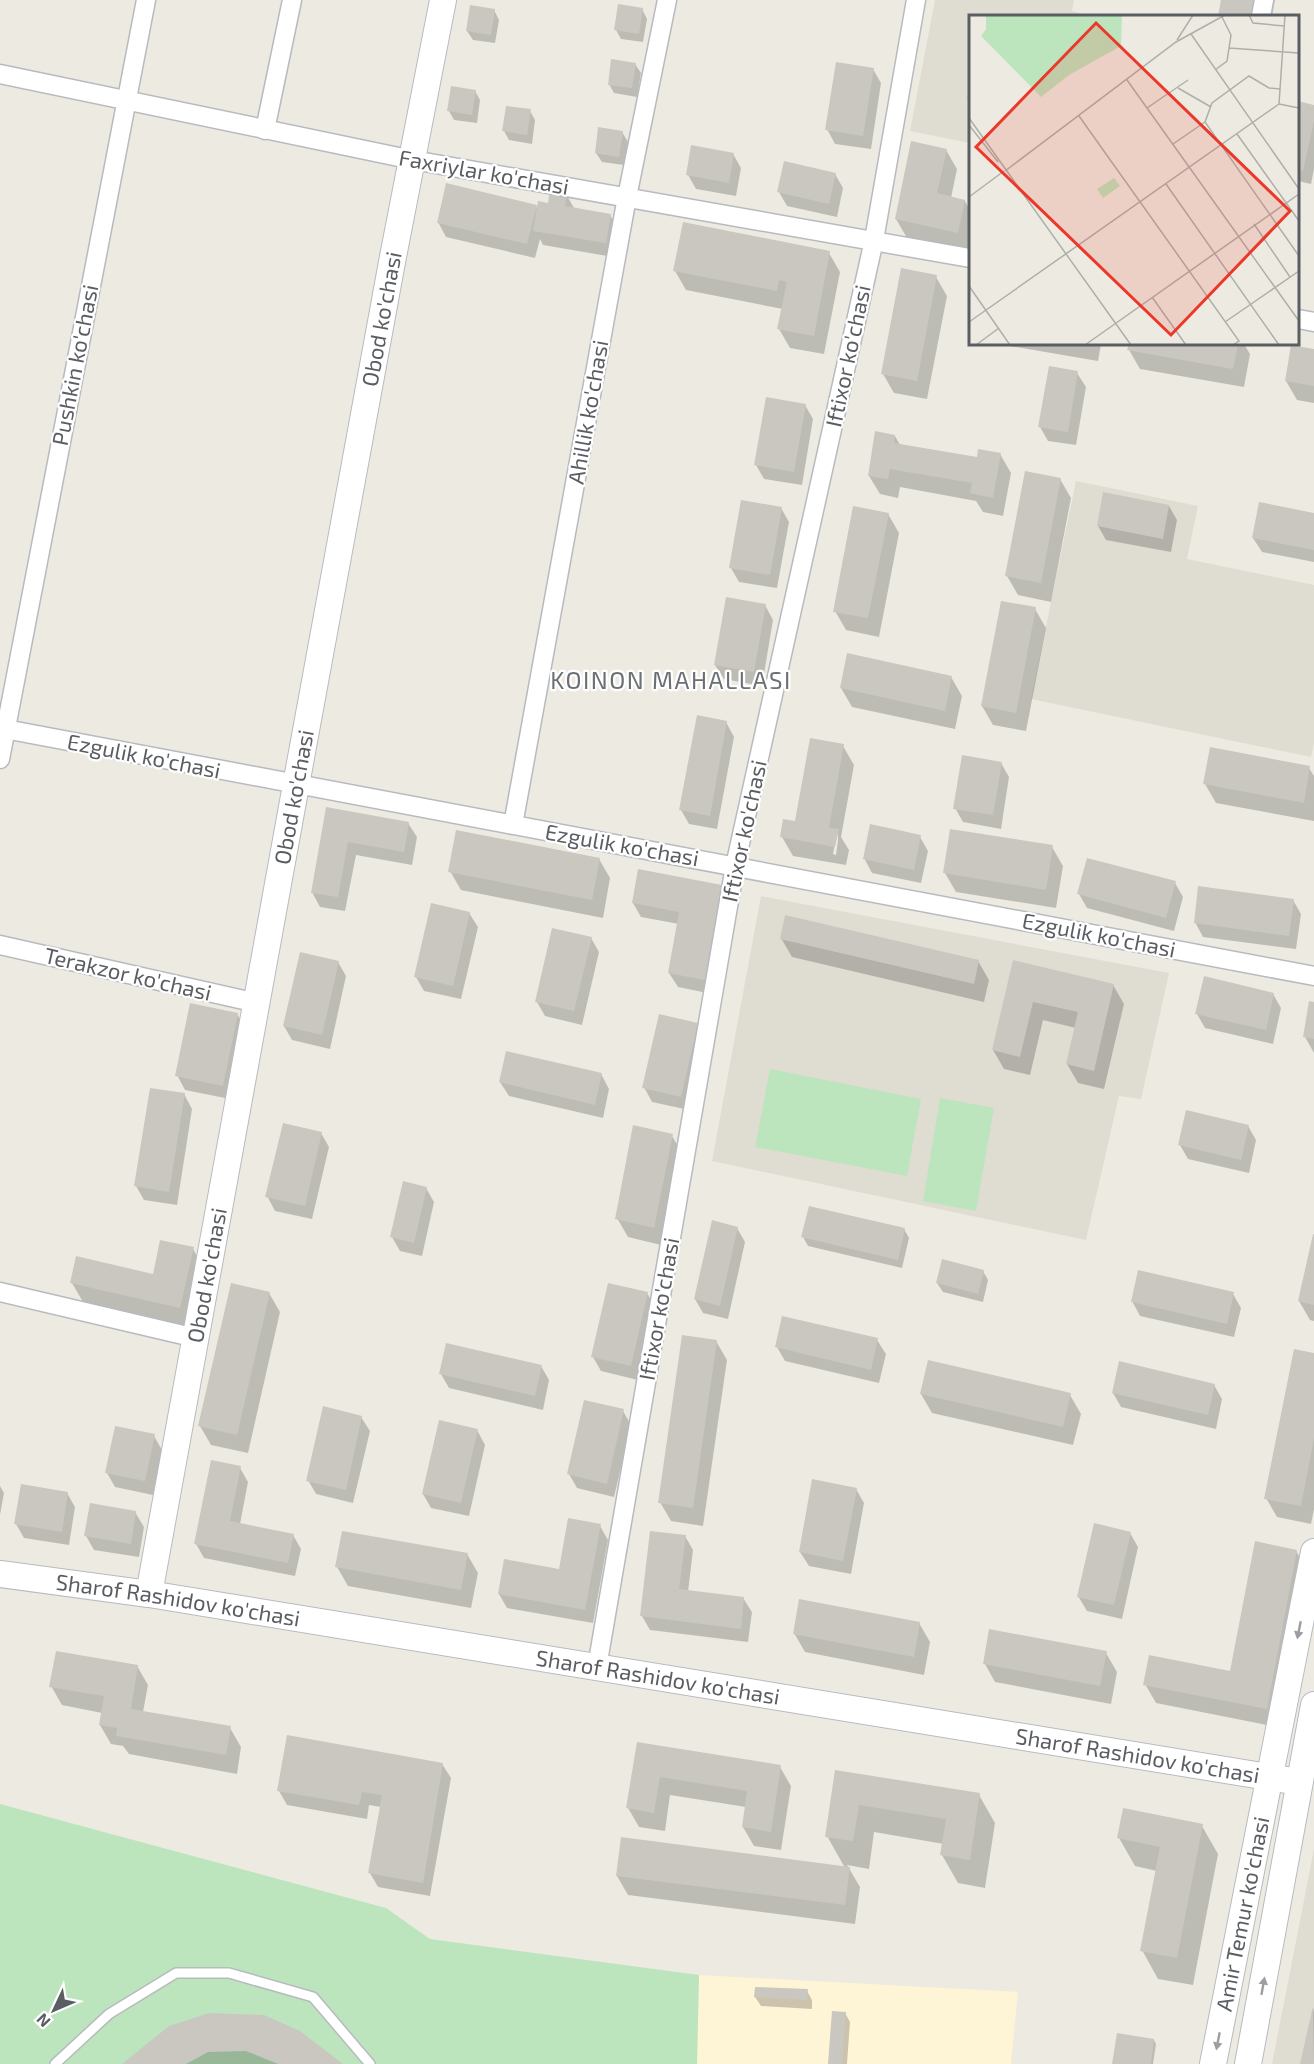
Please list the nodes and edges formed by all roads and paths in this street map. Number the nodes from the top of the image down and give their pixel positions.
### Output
1 (146, 0) edge
2 (292, 0) edge
3 (443, 0) edge
4 (666, 0) edge
5 (916, 0) edge
6 (1264, 0) edge
7 (1261, 15) edge
8 (0, 74) edge
9 (126, 102) junction
10 (265, 130) junction
11 (413, 160) junction
12 (627, 197) junction
13 (874, 240) junction
14 (969, 258) edge
15 (1299, 319) edge
16 (1314, 322) edge
17 (3, 729) edge
18 (0, 759) edge
19 (296, 785) junction
20 (513, 825) junction
21 (735, 866) junction
22 (0, 945) edge
23 (1314, 976) edge
24 (257, 1003) junction
25 (0, 1292) edge
26 (196, 1338) junction
27 (1314, 1552) edge
28 (0, 1574) edge
29 (149, 1594) junction
30 (597, 1667) junction
31 (1314, 1704) edge
32 (1270, 1778) junction
33 (1307, 1784) edge
34 (56, 2064) edge
35 (370, 2064) edge
36 (1213, 2064) edge
37 (1248, 2064) edge

1 - 9 street, Pushkin ko'chasi
2 - 10 street
3 - 11 main road, Obod ko'chasi
4 - 12 street, Ahillik ko'chasi
5 - 13 street, Iftixor ko'chasi
6 - 7 street
8 - 9 street, Faxriylar ko'chasi
9 - 10 street, Faxriylar ko'chasi
9 - 17 street, Pushkin ko'chasi
10 - 11 street, Faxriylar ko'chasi
11 - 12 street, Faxriylar ko'chasi
11 - 19 main road, Obod ko'chasi
12 - 13 street, Faxriylar ko'chasi
12 - 20 street, Ahillik ko'chasi
13 - 14 street, Faxriylar ko'chasi
13 - 21 street, Iftixor ko'chasi
15 - 16 street
17 - 18 street
17 - 19 street, Ezgulik ko'chasi
19 - 20 street, Ezgulik ko'chasi
19 - 24 main road, Obod ko'chasi
20 - 21 street, Ezgulik ko'chasi
21 - 23 street, Ezgulik ko'chasi
21 - 30 street, Iftixor ko'chasi
22 - 24 street, Terakzor ko'chasi
24 - 26 main road, Obod ko'chasi
25 - 26 street
26 - 29 main road, Obod ko'chasi
27 -> 32 main road, Amir Temur ko'chasi
28 - 29 main road, Sharof Rashidov ko'chasi
29 - 30 main road, Sharof Rashidov ko'chasi
30 - 32 main road, Sharof Rashidov ko'chasi
31 - 33 main road, Amir Temur ko'chasi
32 - 33 main road, Sharof Rashidov ko'chasi
32 -> 36 main road, Amir Temur ko'chasi
37 -> 33 main road, Amir Temur ko'chasi
34 - 35 lane

